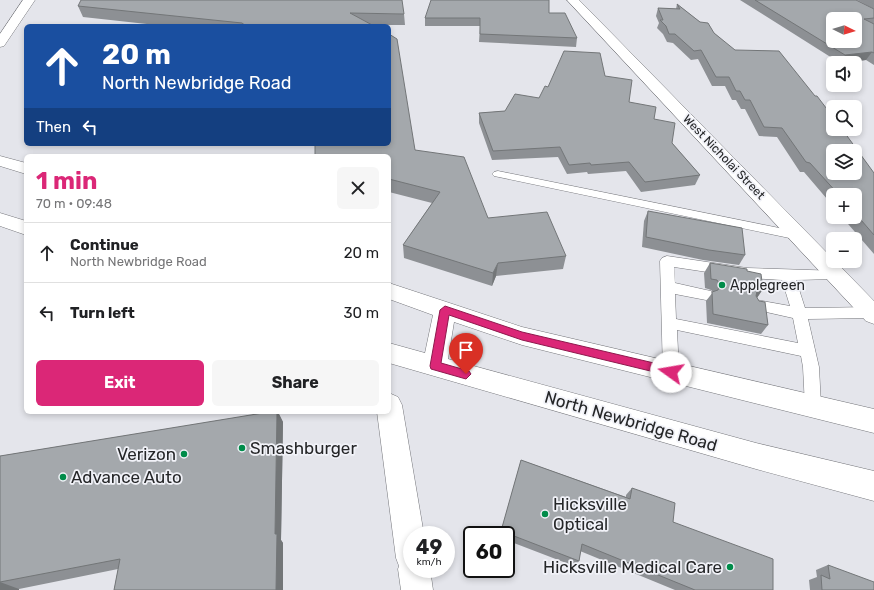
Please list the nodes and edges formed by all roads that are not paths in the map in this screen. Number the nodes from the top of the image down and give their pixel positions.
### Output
1 (29, 0) edge
2 (573, 0) edge
3 (0, 43) edge
4 (0, 161) edge
5 (24, 168) edge
6 (498, 174) dead end
7 (0, 219) edge
8 (24, 227) edge
9 (799, 236) junction
10 (835, 274) junction
11 (788, 275) junction
12 (668, 287) junction
13 (391, 291) edge
14 (706, 295) dead end
15 (757, 305) edge
16 (445, 310) junction
17 (873, 313) edge
18 (799, 314) junction
19 (669, 323) junction
20 (807, 351) junction
21 (391, 354) edge
22 (435, 366) junction
23 (671, 372) junction
24 (813, 406) junction
25 (390, 414) edge
26 (874, 421) edge
27 (874, 486) edge
28 (407, 526) edge
29 (415, 578) edge
30 (417, 590) edge

1 - 3 main road
2 - 9 main road, West Nicholai Street
4 - 5 main road
6 - 9 lane
7 - 8 main road
9 - 10 main road, West Nicholai Street
10 - 11 lane
10 - 17 main road, West Nicholai Street
11 - 12 lane
11 - 18 lane
12 - 14 lane
12 - 19 lane
13 - 16 main road
15 - 18 lane
16 - 22 main road
16 - 23 main road
17 - 18 lane
18 - 20 lane
19 - 20 lane
19 - 23 lane
20 - 24 lane
21 - 22 main road, North Newbridge Road
22 - 27 main road, North Newbridge Road
23 - 24 main road
24 - 26 main road
25 - 28 main road
29 - 30 main road

